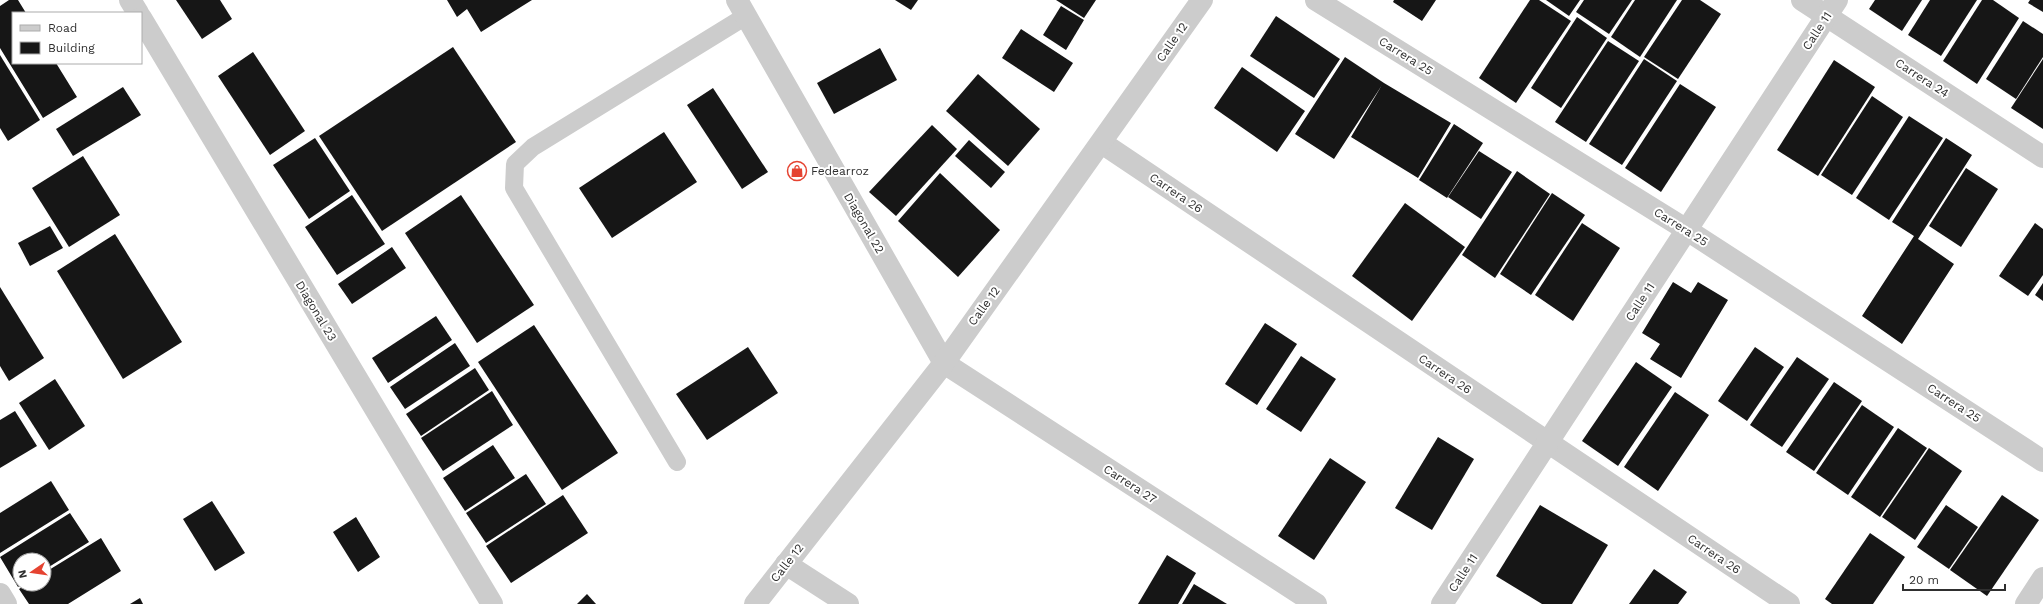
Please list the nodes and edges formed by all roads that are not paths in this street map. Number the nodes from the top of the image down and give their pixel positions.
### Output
1 (130, 0) edge
2 (1202, 0) edge
3 (1316, 0) edge
4 (1802, 0) edge
5 (741, 8) edge
6 (1832, 8) edge
7 (137, 12) edge
8 (142, 20) edge
9 (1102, 143) junction
10 (2043, 156) edge
11 (1687, 230) junction
12 (944, 363) junction
13 (1548, 444) junction
14 (2043, 461) edge
15 (677, 462) dead end
16 (786, 564) junction
17 (2043, 578) edge
18 (0, 594) edge
19 (6, 604) edge
20 (492, 604) edge
21 (755, 604) edge
22 (848, 604) edge
23 (1316, 604) edge
24 (1442, 604) edge
25 (1789, 604) edge
26 (2026, 604) edge

1 - 7 street
2 - 9 street, Calle 12
3 - 11 street, Carrera 25
4 - 6 street, Carrera 24
5 - 12 street, Diagonal 22
5 - 15 lane
6 - 10 street, Carrera 24
6 - 11 street, Calle 11
8 - 20 street, Diagonal 23
9 - 12 street, Calle 12
9 - 13 street, Carrera 26
11 - 13 street, Calle 11
11 - 14 street, Carrera 25
12 - 16 street, Calle 12
12 - 23 street, Carrera 27
13 - 24 street, Calle 11
13 - 25 street, Carrera 26
16 - 21 street, Calle 12
16 - 22 street
17 - 26 street
18 - 19 street

